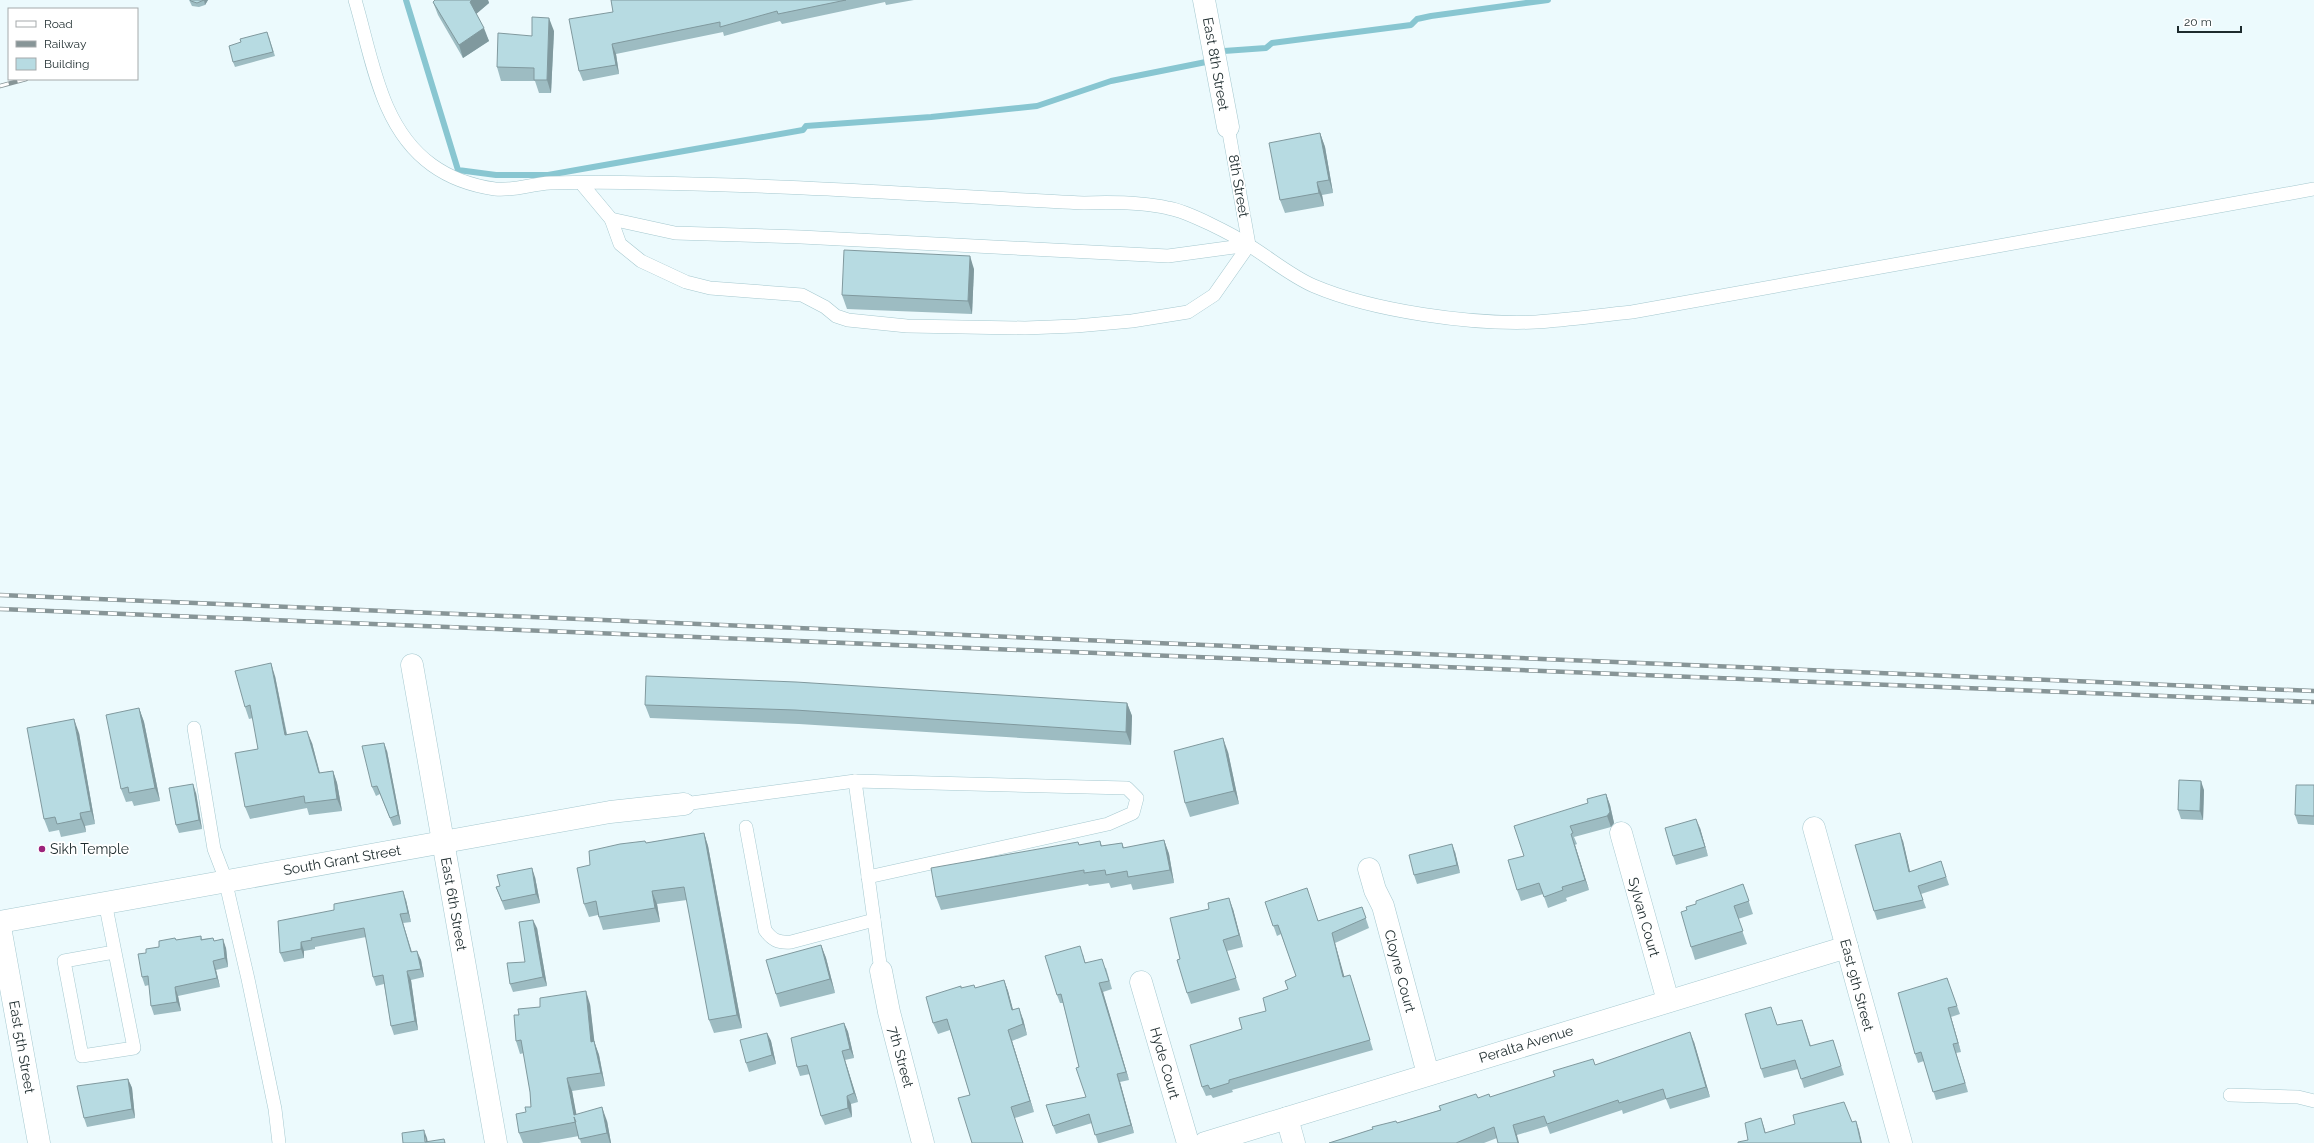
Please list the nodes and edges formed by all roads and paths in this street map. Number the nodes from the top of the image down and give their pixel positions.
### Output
1 (355, 0) edge
2 (1204, 0) edge
3 (1228, 127) joint
4 (581, 183) junction
5 (2314, 189) edge
6 (612, 219) junction
7 (1249, 245) junction
8 (412, 665) dead end
9 (194, 728) dead end
10 (855, 781) junction
11 (684, 804) joint
12 (746, 827) dead end
13 (1814, 828) dead end
14 (1621, 833) dead end
15 (443, 842) junction
16 (1369, 869) dead end
17 (868, 877) junction
18 (225, 881) junction
19 (105, 902) junction
20 (874, 920) junction
21 (0, 922) edge
22 (0, 927) edge
23 (1847, 947) junction
24 (114, 952) junction
25 (880, 971) joint
26 (1141, 982) dead end
27 (1668, 1001) junction
28 (1428, 1074) junction
29 (2230, 1095) dead end
30 (2314, 1101) edge
31 (1287, 1118) junction
32 (39, 1143) edge
33 (279, 1143) edge
34 (496, 1143) edge
35 (924, 1143) edge
36 (1188, 1143) edge
37 (1206, 1143) edge
38 (1294, 1143) edge
39 (1901, 1143) edge

1 - 4 lane
2 - 3 street, East 8th Street
3 - 7 lane, 8th Street
4 - 6 lane
4 - 7 lane
5 - 7 lane
6 - 7 lane
6 - 7 lane
8 - 15 street, East 6th Street
9 - 18 lane
10 - 11 lane
10 - 17 lane
10 - 17 lane
11 - 15 street, South Grant Street
12 - 20 lane
13 - 23 street, East 9th Street
14 - 27 street, Sylvan Court
15 - 18 street, South Grant Street
15 - 34 street, East 6th Street
16 - 28 street, Cloyne Court
17 - 20 lane
18 - 19 street, South Grant Street
18 - 33 lane
19 - 21 street, South Grant Street
19 - 24 lane
20 - 25 lane
22 - 32 street, East 5th Street
23 - 27 street, Peralta Avenue
23 - 39 street, East 9th Street
24 - 24 lane
25 - 35 street, 7th Street
26 - 36 street, Hyde Court
27 - 28 street, Peralta Avenue
28 - 31 street, Peralta Avenue
29 - 30 lane
31 - 37 street, Peralta Avenue
31 - 38 street

